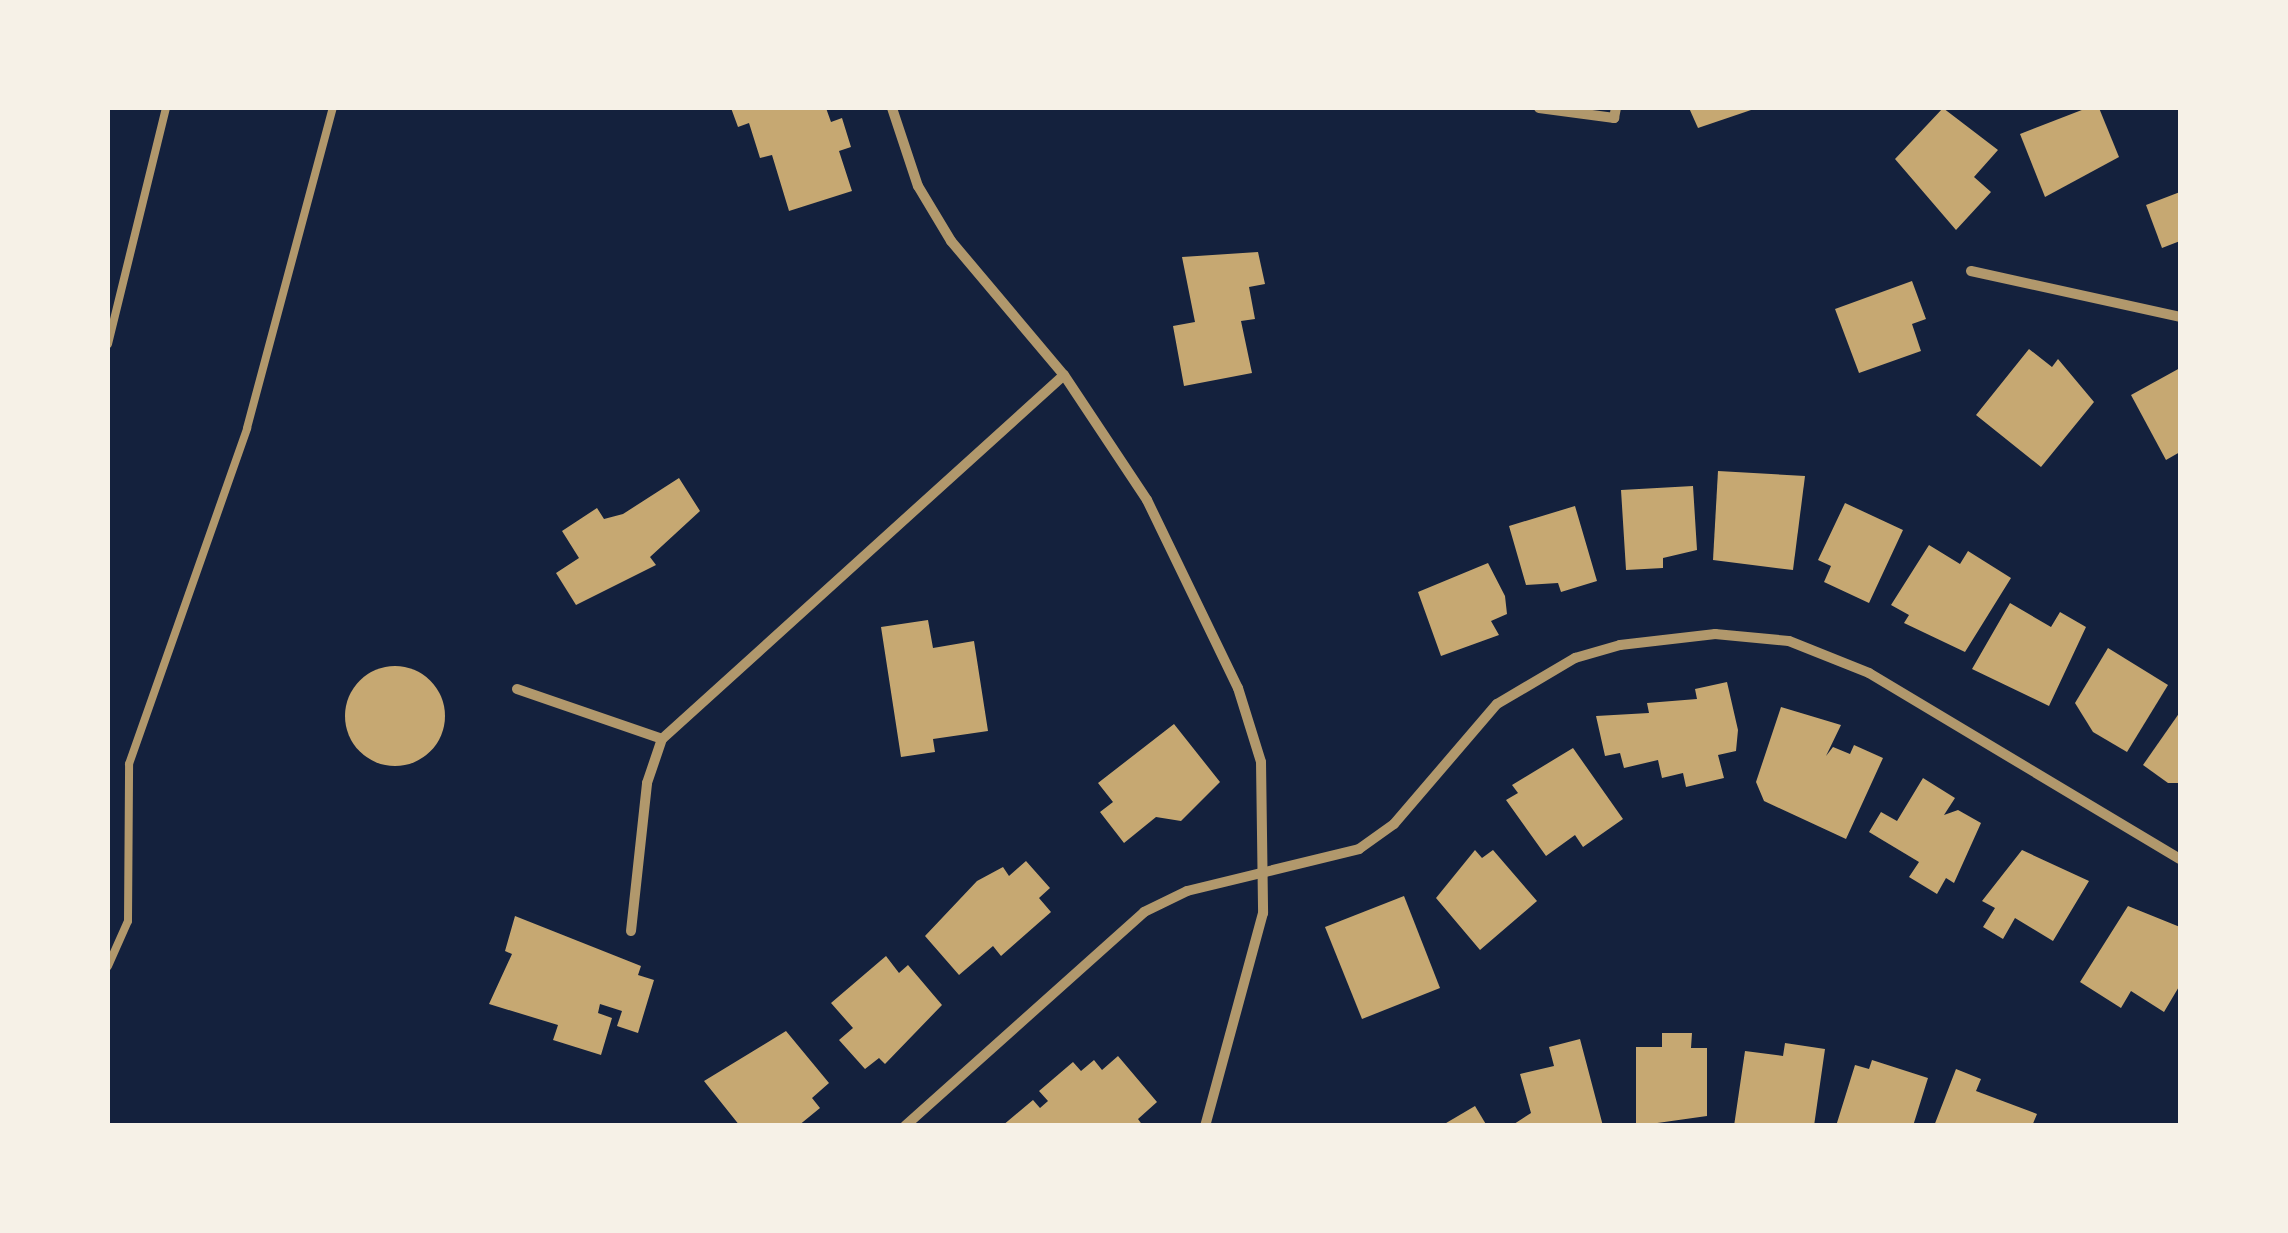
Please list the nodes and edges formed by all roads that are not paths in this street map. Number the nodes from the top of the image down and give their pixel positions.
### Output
1 (166, 108) edge
2 (333, 108) edge
3 (892, 108) edge
4 (1539, 108) edge
5 (1616, 108) edge
6 (1971, 272) dead end
7 (2180, 317) edge
8 (108, 344) edge
9 (1064, 376) junction
10 (518, 689) dead end
11 (662, 739) junction
12 (2180, 859) edge
13 (1260, 872) junction
14 (630, 932) dead end
15 (108, 966) edge
16 (905, 1126) edge
17 (1206, 1126) edge

1 - 8 lane
2 - 15 lane
3 - 9 street
4 - 5 street
6 - 7 street
9 - 11 street
9 - 13 street
10 - 11 street
11 - 14 street
12 - 13 street
13 - 16 street
13 - 17 street

